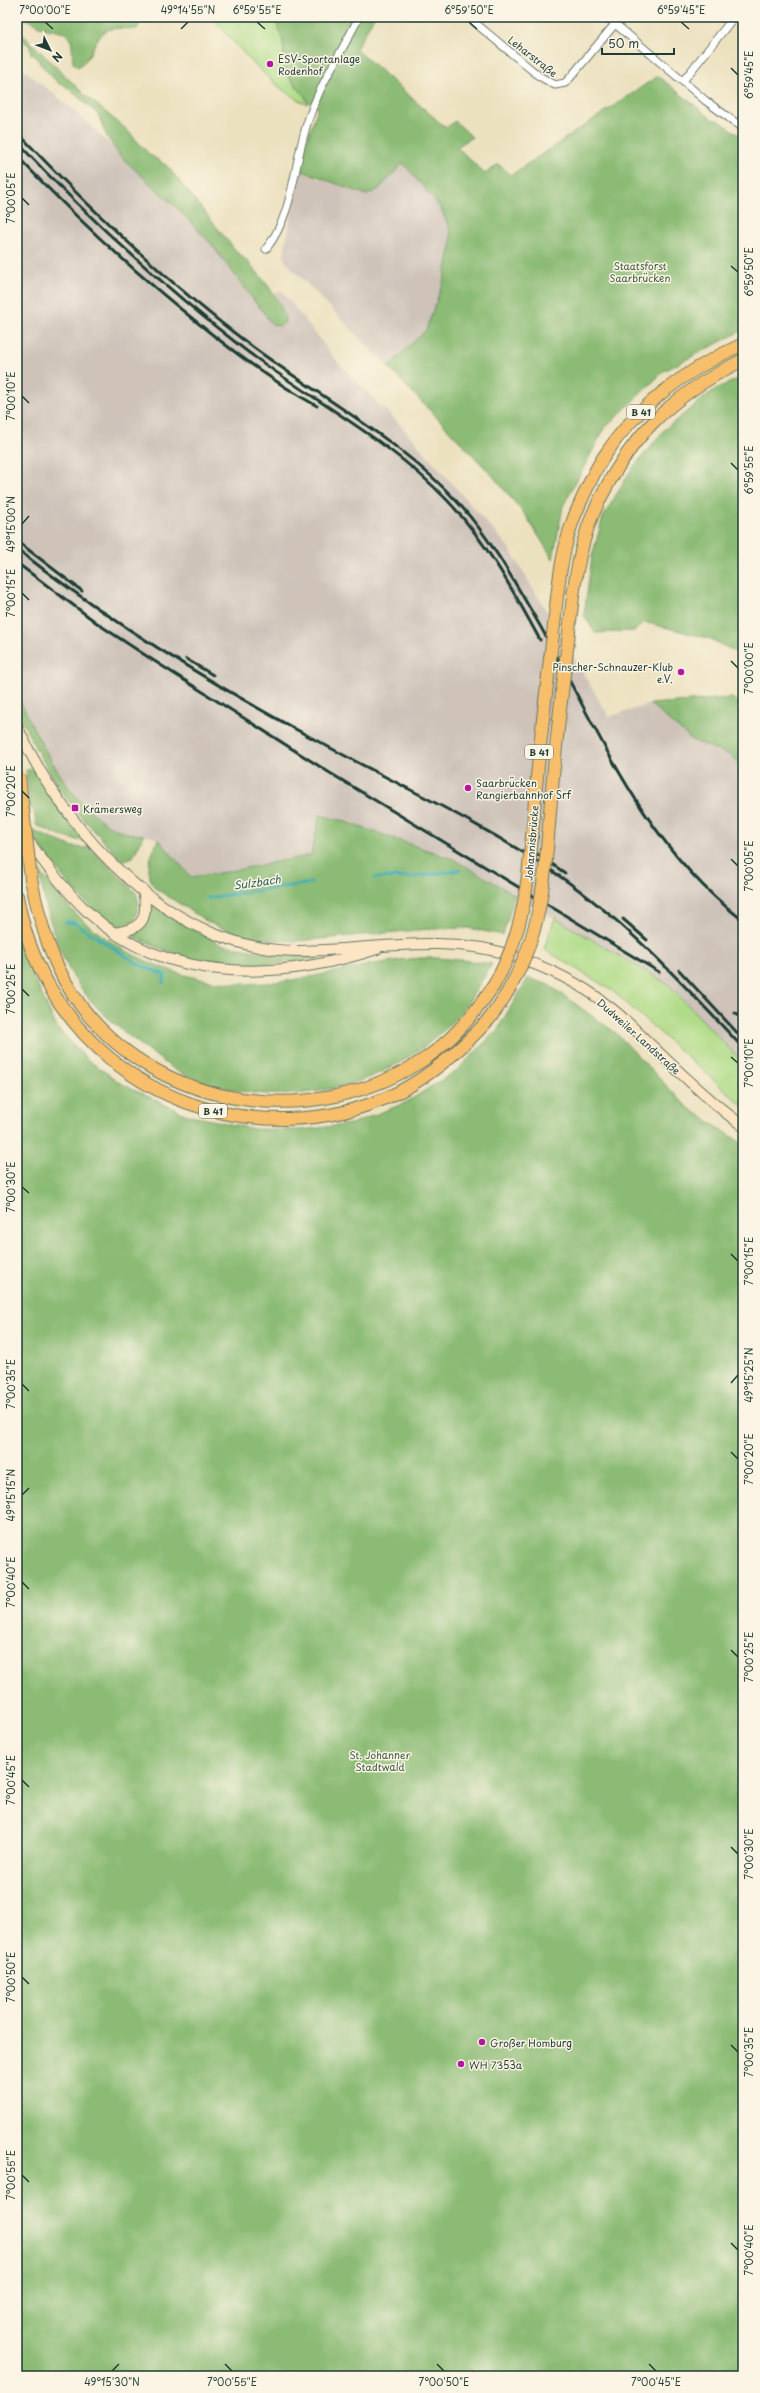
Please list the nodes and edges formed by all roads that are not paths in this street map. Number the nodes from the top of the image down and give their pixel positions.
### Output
1 (359, 17) edge
2 (468, 17) edge
3 (607, 17) edge
4 (734, 17) edge
5 (615, 24) junction
6 (683, 82) junction
7 (743, 128) edge
8 (266, 249) dead end
9 (743, 344) edge
10 (743, 360) edge
11 (17, 726) edge
12 (18, 772) edge
13 (17, 825) edge
14 (143, 890) junction
15 (17, 896) edge
16 (114, 933) junction
17 (383, 947) junction
18 (743, 1126) edge

1 - 8 street
2 - 5 street, Leharstraße
3 - 5 street
4 - 6 street
5 - 6 street
6 - 7 street
9 - 12 highway, Johannisbrücke / B 41, bridge
10 - 15 highway, Johannisbrücke / B 41, bridge
11 - 14 main road, Dudweiler Landstraße
13 - 16 main road, Dudweiler Landstraße
14 - 16 main road
14 - 17 main road, Dudweiler Landstraße
16 - 17 main road, Dudweiler Landstraße
17 - 18 main road, Dudweiler Landstraße

